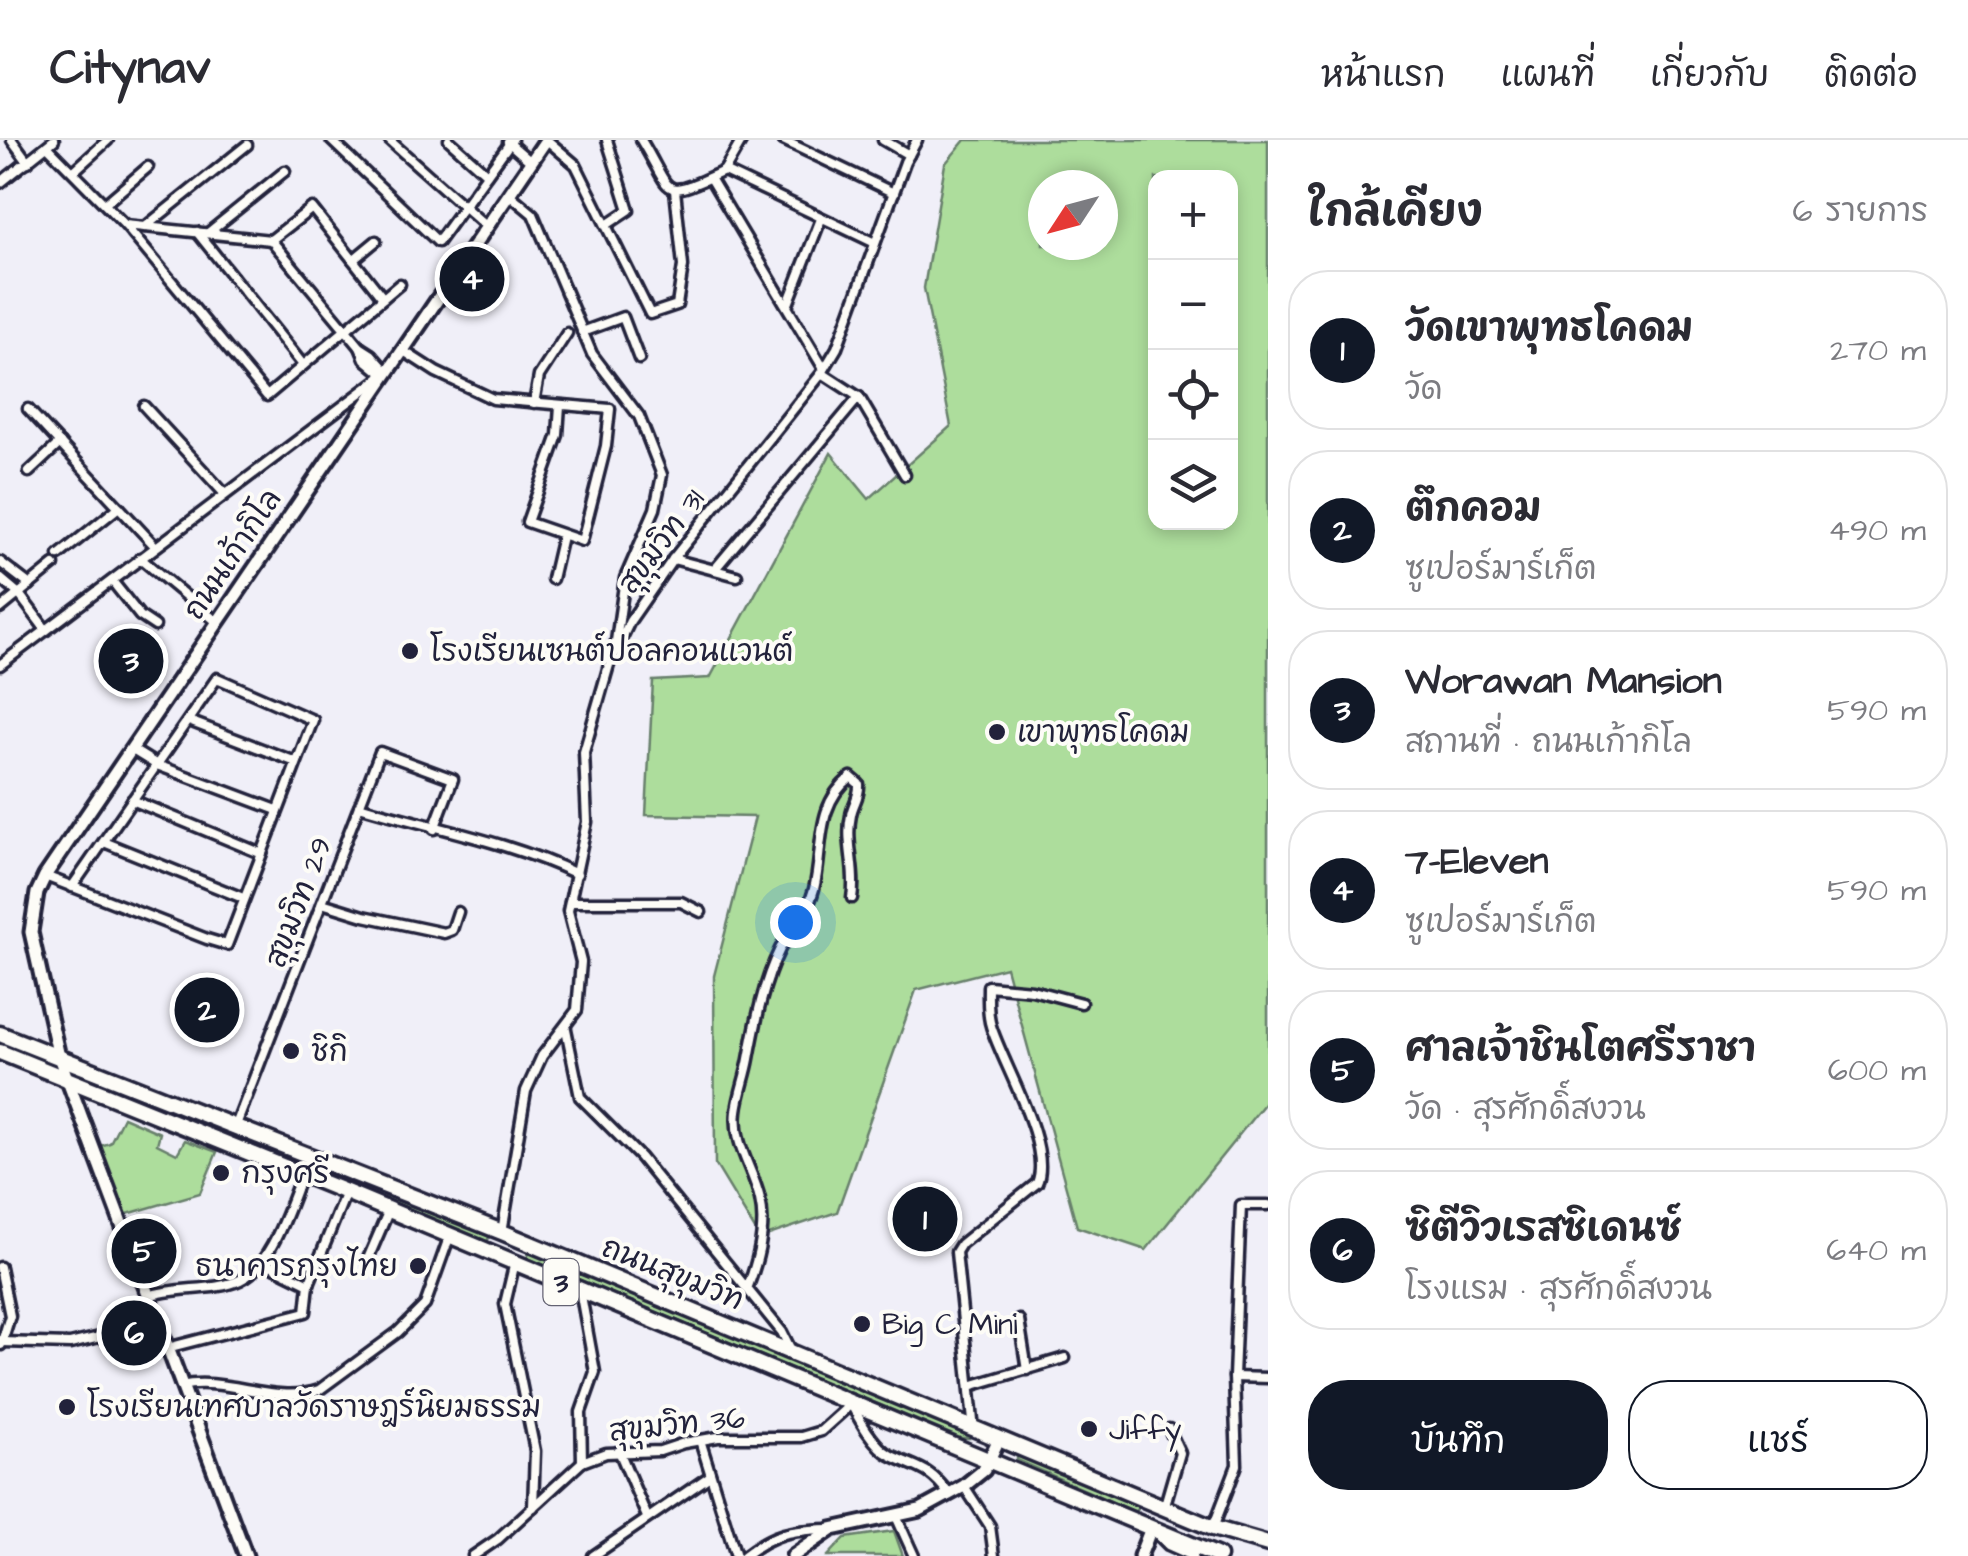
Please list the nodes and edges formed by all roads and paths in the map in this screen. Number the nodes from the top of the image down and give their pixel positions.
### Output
1 (12, 140) edge
2 (108, 140) edge
3 (330, 140) edge
4 (389, 140) edge
5 (448, 140) edge
6 (546, 140) edge
7 (607, 140) edge
8 (641, 140) edge
9 (742, 140) edge
10 (783, 140) edge
11 (883, 140) edge
12 (918, 140) edge
13 (509, 141) edge
14 (50, 143) edge
15 (247, 145) dead end
16 (909, 155) junction
17 (28, 162) junction
18 (531, 162) junction
19 (148, 167) dead end
20 (74, 171) junction
21 (285, 171) dead end
22 (724, 171) junction
23 (487, 174) junction
24 (710, 178) junction
25 (0, 183) edge
26 (675, 190) junction
27 (894, 193) junction
28 (509, 194) junction
29 (106, 203) junction
30 (464, 208) junction
31 (821, 219) junction
32 (608, 224) junction
33 (126, 225) junction
34 (487, 226) junction
35 (145, 227) junction
36 (196, 232) junction
37 (208, 233) junction
38 (271, 240) junction
39 (376, 241) dead end
40 (875, 242) junction
41 (353, 260) junction
42 (400, 284) dead end
43 (383, 298) junction
44 (788, 304) junction
45 (344, 329) junction
46 (582, 332) junction
47 (567, 333) dead end
48 (402, 350) junction
49 (639, 359) dead end
50 (303, 365) junction
51 (823, 371) junction
52 (385, 373) junction
53 (858, 397) junction
54 (534, 403) junction
55 (560, 405) junction
56 (144, 406) dead end
57 (28, 409) dead end
58 (60, 444) junction
59 (29, 472) dead end
60 (906, 475) dead end
61 (224, 493) junction
62 (119, 507) junction
63 (562, 536) junction
64 (155, 546) junction
65 (59, 555) dead end
66 (140, 558) junction
67 (673, 559) junction
68 (0, 562) edge
69 (54, 566) dead end
70 (715, 570) junction
71 (737, 576) dead end
72 (0, 578) edge
73 (552, 579) dead end
74 (112, 581) junction
75 (30, 585) junction
76 (19, 594) junction
77 (0, 609) edge
78 (216, 622) junction
79 (155, 626) dead end
80 (46, 630) junction
81 (614, 652) junction
82 (0, 665) edge
83 (189, 720) junction
84 (131, 748) junction
85 (296, 762) junction
86 (157, 765) junction
87 (132, 800) junction
88 (360, 806) junction
89 (277, 810) junction
90 (434, 829) junction
91 (104, 842) junction
92 (260, 853) junction
93 (577, 874) junction
94 (45, 876) junction
95 (72, 887) junction
96 (242, 898) junction
97 (852, 898) dead end
98 (570, 902) junction
99 (322, 903) junction
100 (458, 912) dead end
101 (701, 912) dead end
102 (1081, 1004) dead end
103 (566, 1029) junction
104 (0, 1034) edge
105 (0, 1052) edge
106 (59, 1057) junction
107 (65, 1078) junction
108 (236, 1125) junction
109 (302, 1174) junction
110 (346, 1192) junction
111 (1268, 1205) edge
112 (390, 1210) junction
113 (502, 1232) junction
114 (450, 1235) junction
115 (368, 1261) dead end
116 (264, 1262) junction
117 (515, 1262) junction
118 (0, 1267) edge
119 (310, 1284) junction
120 (748, 1288) junction
121 (580, 1290) junction
122 (148, 1296) junction
123 (1019, 1320) dead end
124 (104, 1336) dead end
125 (1, 1344) edge
126 (165, 1344) junction
127 (141, 1350) dead end
128 (792, 1352) junction
129 (1066, 1358) dead end
130 (1027, 1370) junction
131 (1234, 1377) junction
132 (1268, 1378) edge
133 (180, 1386) junction
134 (970, 1386) junction
135 (850, 1404) junction
136 (1170, 1429) dead end
137 (974, 1430) junction
138 (700, 1440) junction
139 (998, 1441) junction
140 (619, 1452) junction
141 (990, 1461) junction
142 (582, 1462) junction
143 (710, 1476) junction
144 (964, 1486) junction
145 (949, 1494) junction
146 (533, 1508) junction
147 (1164, 1508) junction
148 (896, 1516) junction
149 (647, 1517) junction
150 (1151, 1528) junction
151 (1213, 1528) junction
152 (832, 1530) junction
153 (1268, 1544) edge
154 (246, 1556) edge
155 (472, 1556) edge
156 (593, 1556) edge
157 (736, 1556) edge
158 (744, 1556) edge
159 (794, 1556) edge
160 (914, 1556) edge
161 (994, 1556) edge
162 (1140, 1556) edge
163 (1193, 1556) edge
164 (1218, 1556) edge

1 - 17 street
2 - 20 street
3 - 30 street
4 - 30 street
5 - 23 street
6 - 18 main road, ถนนเก้ากิโล
6 - 32 street
7 - 32 street
8 - 26 street
9 - 22 street
10 - 27 street
11 - 16 street
12 - 16 street, สุขุมวิท 31
13 - 18 street
13 - 23 street
14 - 17 street
14 - 20 street
15 - 35 street
16 - 27 street, สุขุมวิท 31
17 - 25 street
18 - 28 main road, ถนนเก้ากิโล
19 - 29 street
20 - 29 street
21 - 37 street
22 - 24 street
22 - 31 street
23 - 30 street
24 - 26 street
24 - 44 street
26 - 32 street
27 - 40 street, สุขุมวิท 31
28 - 34 main road, ถนนเก้ากิโล
28 - 46 street
29 - 33 street
30 - 34 street
31 - 40 street
31 - 44 street
33 - 35 street
33 - 50 street
34 - 48 main road, ถนนเก้ากิโล
35 - 36 street
36 - 37 street
36 - 50 street
37 - 38 street
38 - 41 street
38 - 45 street
39 - 41 street
40 - 51 street, สุขุมวิท 31
41 - 43 street
42 - 43 street
43 - 45 street
44 - 51 street
45 - 50 street
45 - 52 street
46 - 49 street
46 - 81 street
47 - 54 street
48 - 52 main road, ถนนเก้ากิโล
48 - 54 street
51 - 53 street
51 - 67 street, สุขุมวิท 31
52 - 61 street
52 - 78 main road, ถนนเก้ากิโล
53 - 60 street
53 - 70 street
54 - 55 street
55 - 63 street
55 - 63 street
56 - 61 street
57 - 58 street
58 - 59 street
58 - 62 street
61 - 64 street
62 - 64 street
62 - 65 street
63 - 73 street
64 - 66 street
66 - 74 street
66 - 78 street
67 - 70 street
67 - 81 street, สุขุมวิท 31
68 - 75 street
69 - 75 street
70 - 71 street
72 - 76 street
74 - 79 street
74 - 80 street
75 - 76 street
76 - 77 street
76 - 80 street
78 - 84 main road, ถนนเก้ากิโล
80 - 82 street
81 - 93 street, สุขุมวิท 31
83 - 85 street
83 - 85 street
83 - 86 street
84 - 86 street
84 - 94 main road, ถนนเก้ากิโล
85 - 89 street
86 - 87 street
86 - 89 street
87 - 91 street
87 - 92 street
88 - 90 street
88 - 90 street, สุขุมวิท 29
88 - 99 street, สุขุมวิท 29
89 - 92 street
90 - 93 street
91 - 95 street
91 - 96 street
92 - 96 street
93 - 98 street, สุขุมวิท 31
94 - 95 street
94 - 106 main road, ถนนเก้ากิโล
95 - 96 street
97 - 120 street
98 - 101 street
98 - 103 street, สุขุมวิท 31
99 - 100 street
99 - 108 street, สุขุมวิท 29
102 - 134 street
103 - 113 street, สุขุมวิท 31
103 - 120 street
104 - 106 highway, ถนนสุขุมวิท / 3
105 - 107 highway, ถนนสุขุมวิท / 3
106 - 107 main road, ถนนเก้ากิโล
106 - 108 highway, ถนนสุขุมวิท / 3
107 - 109 highway, ถนนสุขุมวิท / 3
107 - 122 main road, ถนนเก้ากิโล
108 - 113 highway, ถนนสุขุมวิท / 3
109 - 110 highway, ถนนสุขุมวิท / 3
109 - 116 street
110 - 112 highway, ถนนสุขุมวิท / 3
110 - 119 street
111 - 131 street
112 - 114 highway, ถนนสุขุมวิท / 3
112 - 115 street
113 - 128 highway, ถนนสุขุมวิท / 3
114 - 117 highway, ถนนสุขุมวิท / 3
114 - 133 street
116 - 119 street
116 - 122 street
117 - 121 highway, ถนนสุขุมวิท / 3
117 - 146 street
118 - 125 street
119 - 126 street
120 - 128 street
121 - 135 highway, ถนนสุขุมวิท / 3
121 - 142 street
122 - 126 main road, ถนนเก้ากิโล
123 - 130 street
124 - 125 street
126 - 127 street
126 - 133 main road, ถนนเก้ากิโล
128 - 137 highway, ถนนสุขุมวิท / 3
129 - 130 street
130 - 134 street
131 - 132 street
131 - 151 street
133 - 154 main road, ถนนเก้ากิโล
134 - 137 street
135 - 138 street, สุขุมวิท 36
135 - 141 highway, ถนนสุขุมวิท / 3
135 - 145 street
136 - 147 street
137 - 139 highway, ถนนสุขุมวิท / 3
138 - 140 street, สุขุมวิท 36
138 - 143 street
139 - 141 main road
139 - 147 highway, ถนนสุขุมวิท / 3
140 - 142 street, สุขุมวิท 36
140 - 149 street
141 - 144 main road
141 - 150 highway, ถนนสุขุมวิท / 3
142 - 146 street, สุขุมวิท 36
143 - 149 street
143 - 157 street
144 - 145 main road
144 - 161 street
145 - 148 main road
146 - 155 street, สุขุมวิท 36
147 - 151 highway, ถนนสุขุมวิท / 3
148 - 152 main road
148 - 160 street
149 - 156 street
150 - 162 main road
150 - 163 street
150 - 164 highway, ถนนสุขุมวิท / 3
151 - 153 highway, ถนนสุขุมวิท / 3
152 - 158 street
152 - 159 main road

